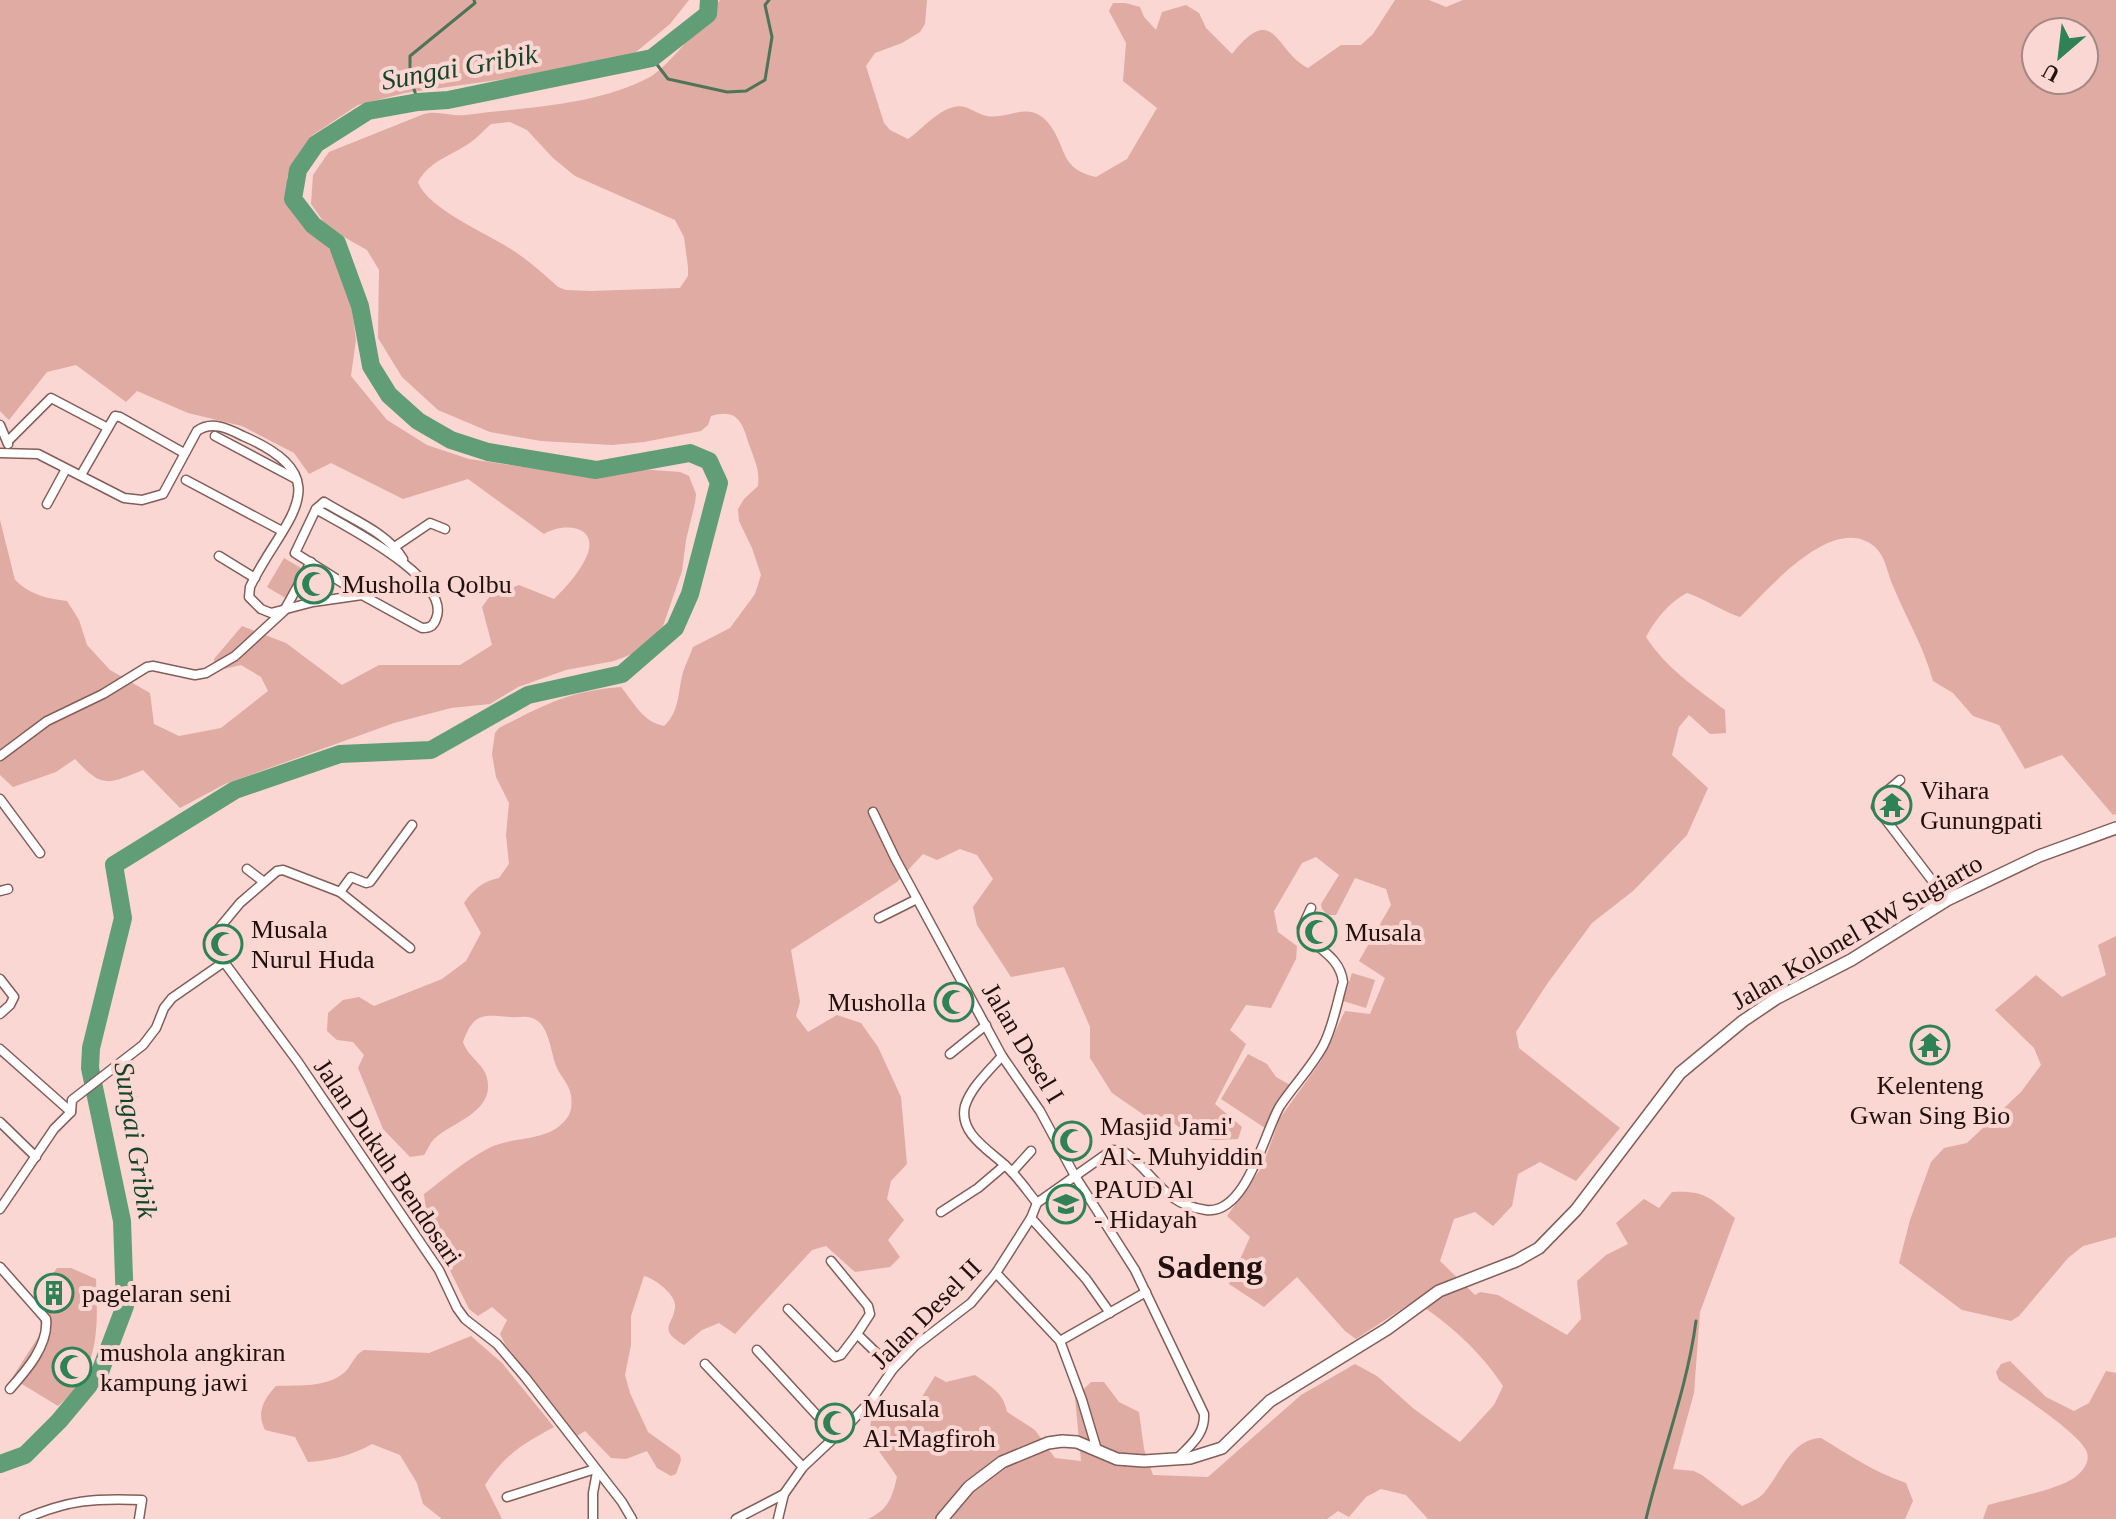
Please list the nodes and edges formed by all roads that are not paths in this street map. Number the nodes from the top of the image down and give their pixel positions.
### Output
1 (0, 425) edge
2 (108, 428) junction
3 (215, 436) dead end
4 (8, 441) junction
5 (4, 453) edge
6 (184, 453) junction
7 (66, 469) junction
8 (81, 475) junction
9 (186, 480) dead end
10 (300, 482) junction
11 (47, 504) dead end
12 (316, 509) junction
13 (445, 529) dead end
14 (282, 531) junction
15 (396, 546) junction
16 (219, 556) dead end
17 (311, 562) junction
18 (406, 563) junction
19 (255, 578) junction
20 (362, 595) junction
21 (284, 611) junction
22 (0, 756) edge
23 (1900, 780) dead end
24 (0, 799) edge
25 (873, 812) dead end
26 (412, 825) dead end
27 (2116, 828) edge
28 (40, 853) dead end
29 (247, 869) dead end
30 (264, 882) junction
31 (340, 892) junction
32 (917, 899) junction
33 (1947, 900) junction
34 (1311, 908) dead end
35 (879, 918) dead end
36 (410, 948) dead end
37 (224, 962) junction
38 (0, 979) edge
39 (0, 1014) edge
40 (986, 1025) junction
41 (0, 1049) edge
42 (950, 1054) dead end
43 (1002, 1056) junction
44 (71, 1112) junction
45 (0, 1122) edge
46 (1031, 1151) dead end
47 (36, 1157) junction
48 (1008, 1168) junction
49 (1075, 1176) junction
50 (1037, 1203) junction
51 (0, 1209) edge
52 (941, 1212) dead end
53 (1031, 1218) junction
54 (831, 1261) dead end
55 (0, 1267) edge
56 (996, 1273) junction
57 (1146, 1292) junction
58 (788, 1309) dead end
59 (1110, 1313) junction
60 (857, 1334) junction
61 (1060, 1341) junction
62 (757, 1350) dead end
63 (705, 1364) dead end
64 (893, 1369) junction
65 (10, 1389) dead end
66 (836, 1436) junction
67 (1097, 1450) junction
68 (1177, 1459) junction
69 (803, 1467) junction
70 (596, 1470) junction
71 (784, 1494) junction
72 (507, 1497) dead end
73 (24, 1519) edge
74 (139, 1519) edge
75 (593, 1519) edge
76 (632, 1519) edge
77 (736, 1519) edge
78 (778, 1519) edge
79 (942, 1519) edge

1 - 4 street
2 - 4 street
2 - 6 street
2 - 8 street
3 - 10 street
4 - 5 street
5 - 7 street
6 - 8 street
6 - 10 street
7 - 8 street
7 - 11 street
9 - 14 street
10 - 14 street
12 - 15 street
12 - 17 street
12 - 18 street
13 - 15 street
14 - 19 street
15 - 18 street
16 - 19 street
17 - 20 street
17 - 21 street
18 - 20 street
19 - 21 street
20 - 21 street
21 - 22 street
23 - 33 street
24 - 28 street
25 - 32 street, Jalan Desel I
26 - 31 street
27 - 33 main road, Jalan Kolonel RW Sugiarto
29 - 30 street
30 - 31 street
30 - 37 street, Jalan Dukuh Bendosari
31 - 36 street
32 - 35 street
32 - 40 street, Jalan Desel I
33 - 68 main road, Jalan Kolonel RW Sugiarto
34 - 49 street
37 - 44 street
37 - 70 street, Jalan Dukuh Bendosari
38 - 39 street
40 - 42 street
40 - 43 street, Jalan Desel I
41 - 44 street
43 - 48 street
43 - 49 street, Jalan Desel I
44 - 47 street
45 - 47 street
46 - 48 street
47 - 51 street
48 - 50 street
48 - 52 street
49 - 50 street
49 - 57 street, Jalan Desel I
50 - 53 street, Jalan Desel II
53 - 56 street, Jalan Desel II
53 - 59 street
54 - 60 street
55 - 65 street
56 - 61 street
56 - 64 street, Jalan Desel II
57 - 59 street
57 - 68 street, Jalan Desel I
58 - 60 street
59 - 61 street
60 - 64 street
61 - 67 street
62 - 66 street
63 - 69 street
64 - 66 street, Jalan Desel II
66 - 69 street, Jalan Desel II
67 - 68 main road, Jalan Kolonel RW Sugiarto
67 - 79 main road, Jalan Kolonel RW Sugiarto
69 - 71 street, Jalan Desel II
70 - 72 street
70 - 75 street
70 - 76 street, Jalan Dukuh Bendosari
71 - 77 street
71 - 78 street, Jalan Desel II
73 - 74 street

